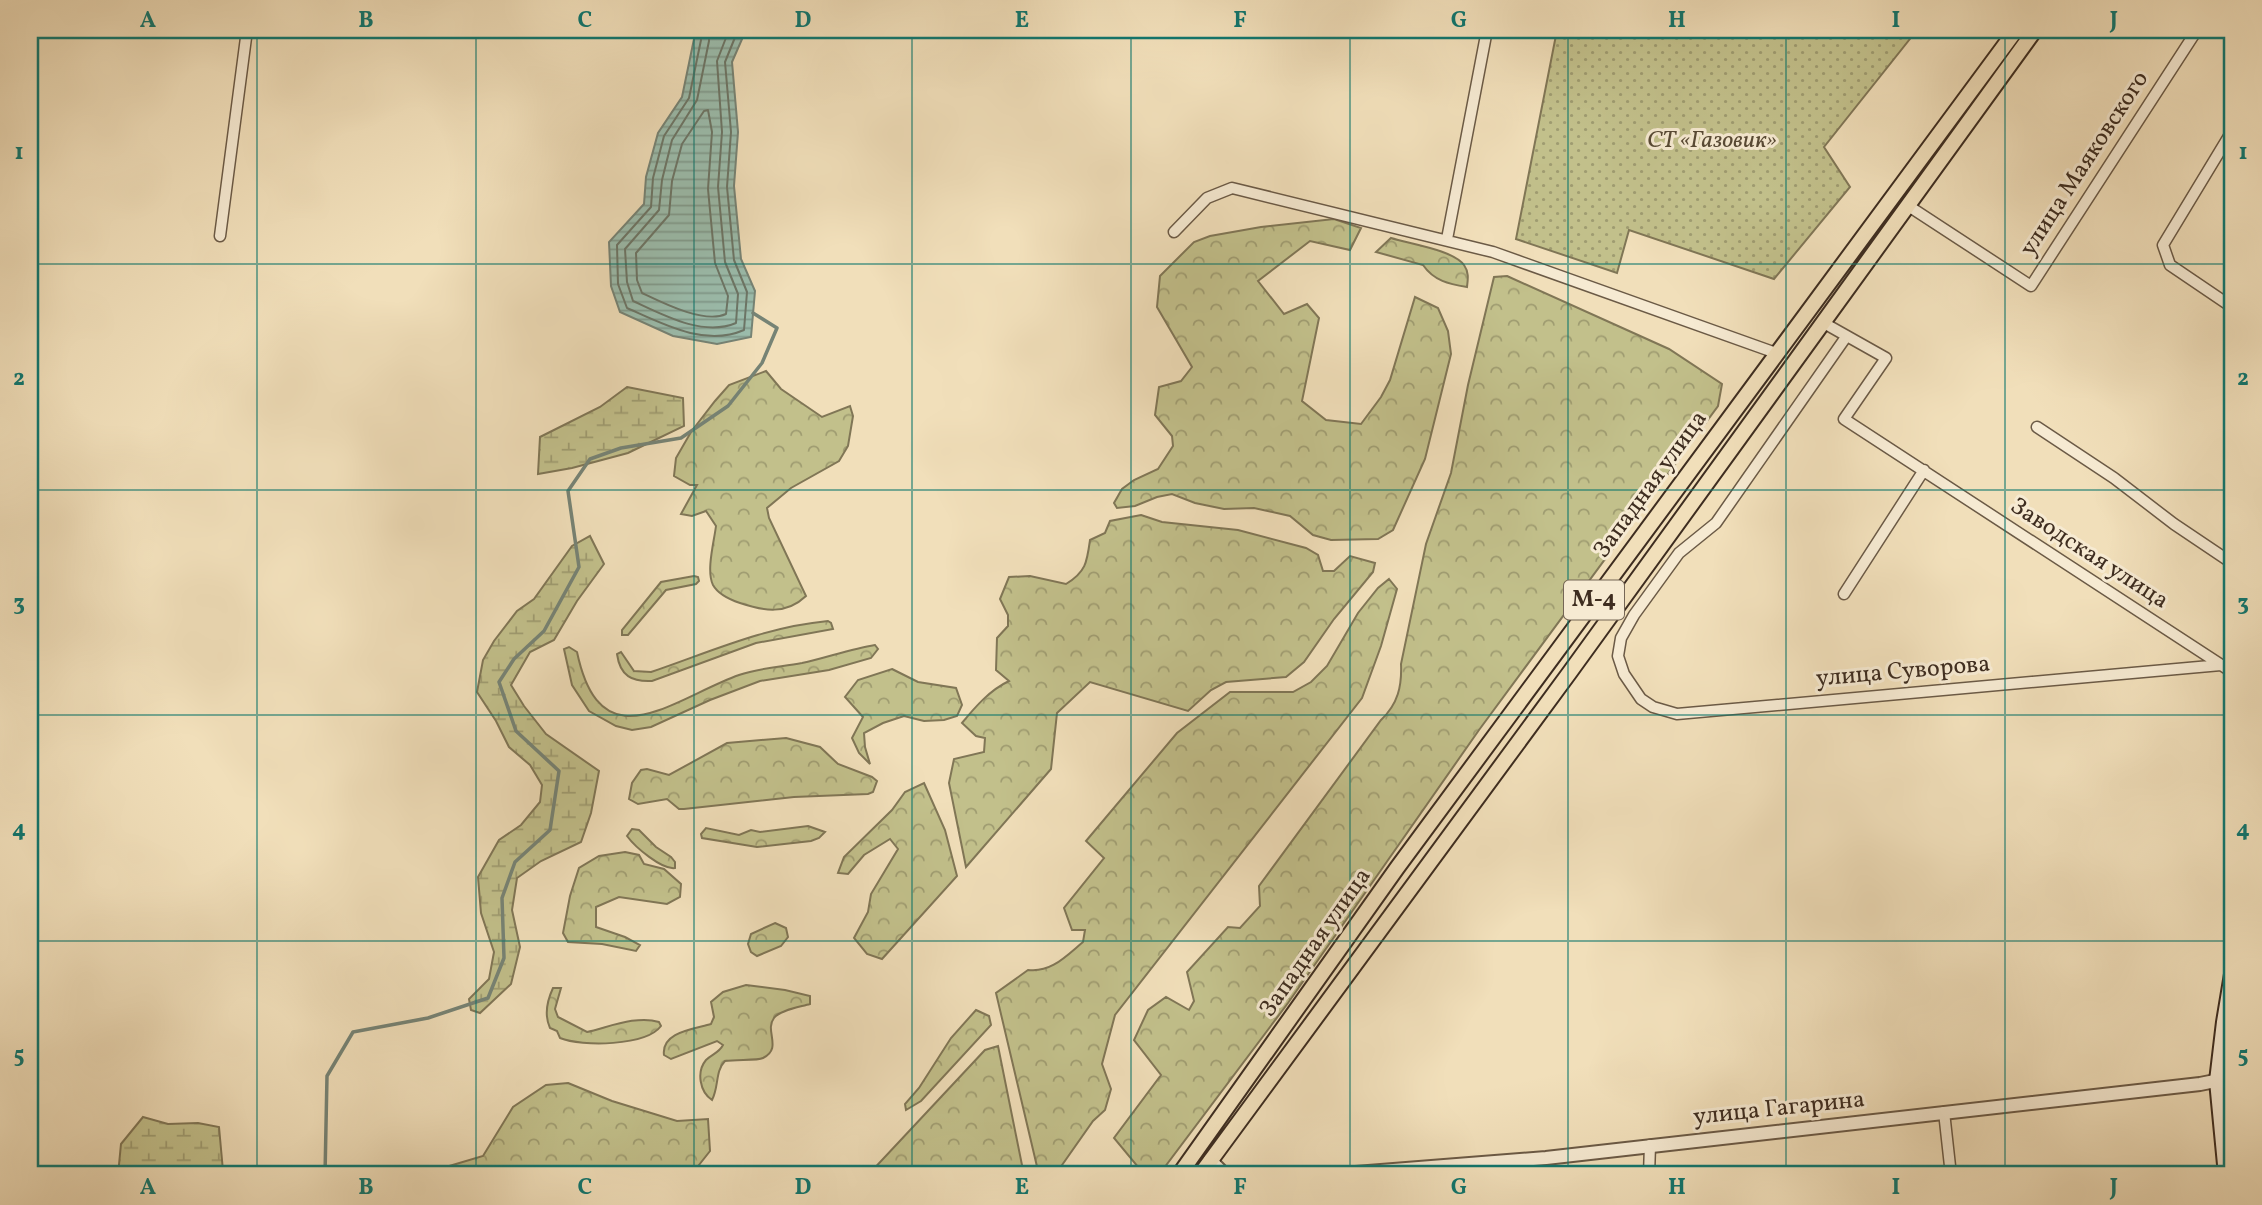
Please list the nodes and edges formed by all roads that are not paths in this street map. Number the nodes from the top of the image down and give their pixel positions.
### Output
1 (247, 30) edge
2 (1487, 30) edge
3 (2016, 30) edge
4 (2035, 30) edge
5 (2197, 30) edge
6 (2232, 131) edge
7 (1907, 205) junction
8 (1174, 232) dead end
9 (220, 236) dead end
10 (1447, 239) junction
11 (2232, 307) edge
12 (1822, 322) junction
13 (1846, 337) junction
14 (1776, 353) junction
15 (2037, 427) dead end
16 (1924, 470) junction
17 (2232, 564) edge
18 (1844, 594) dead end
19 (2221, 665) junction
20 (2232, 673) edge
21 (2232, 968) edge
22 (2232, 1025) edge
23 (2225, 1079) edge
24 (1944, 1112) junction
25 (1650, 1145) junction
26 (1210, 1160) junction
27 (2232, 1161) edge
28 (1179, 1175) edge
29 (1200, 1175) edge
30 (1226, 1175) edge
31 (1330, 1175) edge
32 (1648, 1175) edge
33 (1951, 1175) edge
34 (2225, 1175) edge

1 - 9 street
2 - 10 street
3 - 14 main road, Западная улица / М-4
4 - 7 main road, Западная улица / М-4
5 - 7 street, улица Маяковского
6 - 11 street
7 - 12 main road, Западная улица / М-4
8 - 10 street
10 - 14 street
12 - 13 street, Заводская улица
12 - 26 main road, Западная улица / М-4
13 - 16 street, Заводская улица
13 - 19 street, улица Суворова
14 - 28 main road, Западная улица / М-4
15 - 17 street
16 - 18 street
16 - 19 street, Заводская улица
19 - 20 street, Заводская улица
21 - 23 street
22 - 23 street
23 - 24 street, улица Гагарина
23 - 27 street
23 - 34 street
24 - 25 street, улица Гагарина
24 - 33 street
25 - 31 street, улица Гагарина
25 - 32 street
26 - 29 main road, Западная улица / М-4
26 - 30 street

